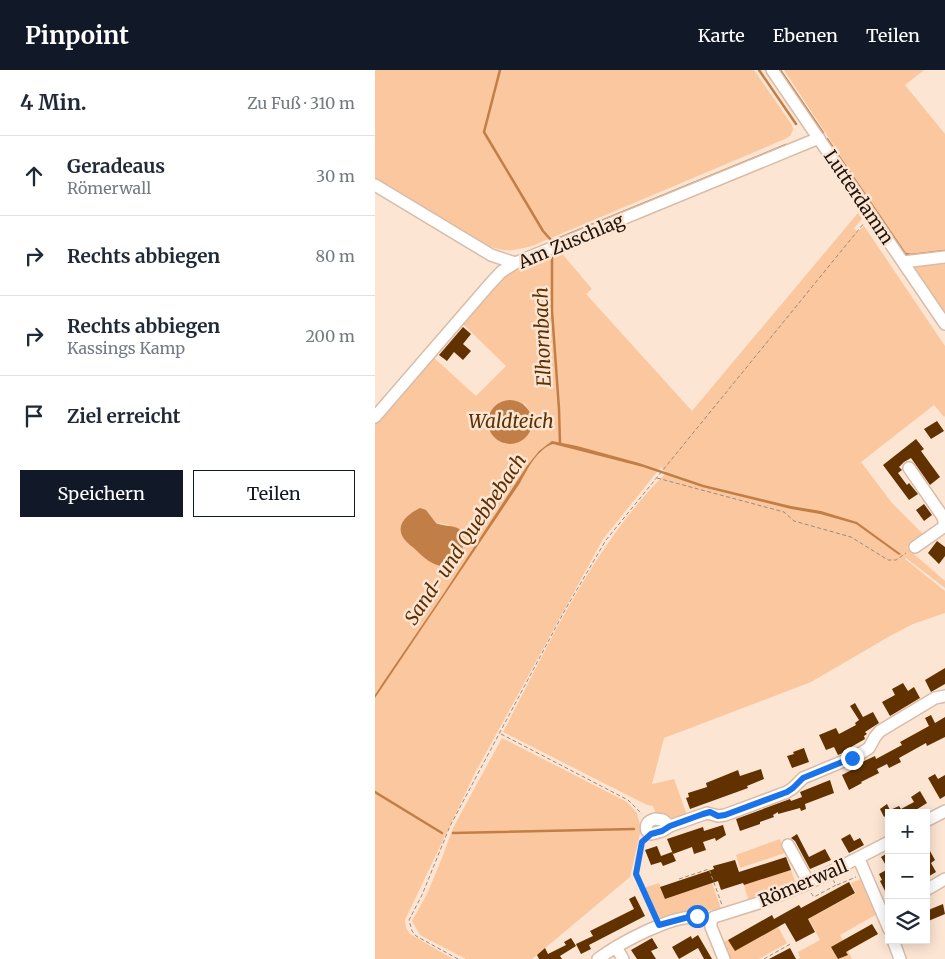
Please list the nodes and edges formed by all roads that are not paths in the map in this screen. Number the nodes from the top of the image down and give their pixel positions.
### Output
1 (773, 70) edge
2 (819, 138) junction
3 (375, 185) edge
4 (945, 257) edge
5 (903, 262) junction
6 (515, 263) junction
7 (945, 324) edge
8 (375, 417) edge
9 (909, 468) dead end
10 (945, 526) edge
11 (915, 546) road end
12 (945, 696) edge
13 (945, 811) edge
14 (930, 819) edge
15 (651, 834) road end
16 (885, 844) edge
17 (788, 845) dead end
18 (859, 859) junction
19 (945, 879) edge
20 (808, 884) junction
21 (930, 888) edge
22 (885, 912) edge
23 (717, 917) junction
24 (894, 944) edge
25 (616, 947) junction
26 (598, 959) edge
27 (623, 959) edge
28 (724, 959) edge
29 (900, 959) edge

1 - 2 street, Lutterdamm
2 - 5 street, Lutterdamm
2 - 6 street, Am Zuschlag
3 - 6 street
4 - 5 street
5 - 7 street, Lutterdamm
6 - 8 street, Am Zuschlag
9 - 10 street
10 - 11 street
12 - 15 street
13 - 14 street
16 - 18 street, Römerwall
17 - 20 street
18 - 20 street, Römerwall
18 - 22 street
19 - 21 street
20 - 23 street, Römerwall
23 - 25 street, Römerwall
23 - 28 street
24 - 29 street
25 - 26 street, Römerwall
25 - 27 street

